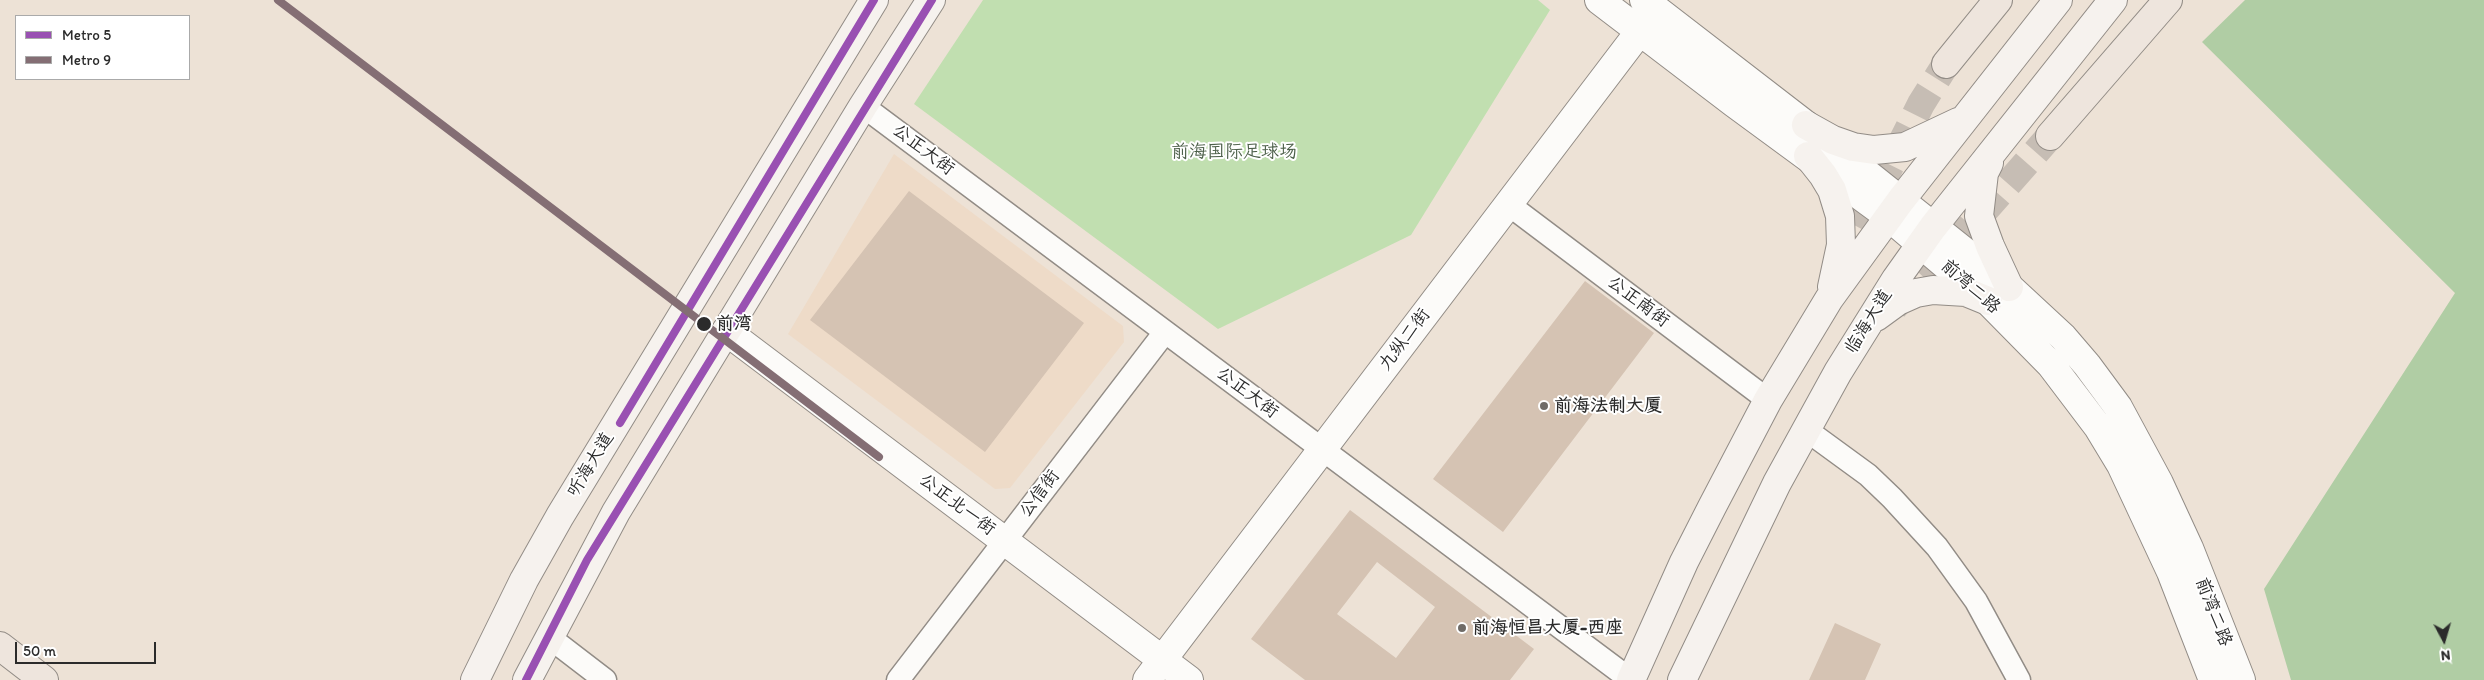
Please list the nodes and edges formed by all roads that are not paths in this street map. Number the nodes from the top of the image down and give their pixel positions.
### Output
1 (874, 0) edge
2 (930, 0) edge
3 (1600, 0) edge
4 (1998, 0) edge
5 (2058, 0) edge
6 (2113, 0) edge
7 (2168, 0) edge
8 (1654, 3) edge
9 (1640, 31) junction
10 (1946, 64) tunnel mouth
11 (863, 106) junction
12 (1966, 118) junction
13 (1806, 125) junction
14 (2050, 136) tunnel mouth
15 (1993, 152) junction
16 (1808, 156) junction
17 (1508, 204) junction
18 (1895, 208) junction
19 (1927, 235) junction
20 (1998, 294) junction
21 (1829, 299) junction
22 (1869, 322) junction
23 (726, 331) junction
24 (1165, 332) junction
25 (1768, 400) junction
26 (1806, 429) junction
27 (1323, 449) junction
28 (1004, 541) junction
29 (549, 637) junction
30 (0, 646) edge
31 (1155, 670) edge
32 (44, 680) edge
33 (475, 680) edge
34 (527, 680) edge
35 (605, 680) edge
36 (898, 680) edge
37 (1189, 680) edge
38 (1631, 680) edge
39 (1682, 680) edge
40 (2019, 680) edge
41 (2213, 680) edge
42 (2241, 680) edge

1 - 33 main road, 听海大道
2 - 11 main road
3 - 9 street, 前湾二路
4 - 10 main road
5 - 12 main road
6 - 15 main road, 临海大道
7 - 14 main road
8 - 9 street, 九纵二街
8 - 13 street, 前湾二路
9 - 16 street, 前湾二路
9 - 17 street, 九纵二街
11 - 23 main road
11 - 24 street, 公正大街
12 - 13 main road
12 - 18 main road
13 - 18 street, 前湾二路
15 - 19 main road, 临海大道
15 - 20 main road
16 - 18 street, 前湾二路
16 - 21 main road
17 - 25 street, 公正南街
17 - 27 street, 九纵二街
18 - 19 street, 前湾二路
18 - 21 main road
19 - 20 street, 前湾二路
19 - 22 main road, 临海大道
20 - 22 main road
20 - 41 street, 前湾二路
20 - 42 street, 前湾二路
21 - 25 main road
22 - 26 main road, 临海大道
23 - 28 street, 公正北一街
23 - 29 main road
24 - 27 street, 公正大街
24 - 28 street, 公信街
25 - 38 main road
26 - 39 main road, 临海大道
26 - 40 street
27 - 31 street, 九纵二街
27 - 38 street, 公正大街
28 - 31 street, 公正北一街
28 - 36 street, 公信街
29 - 34 main road
29 - 35 street
30 - 32 main road
31 - 37 street, 公正北一街

